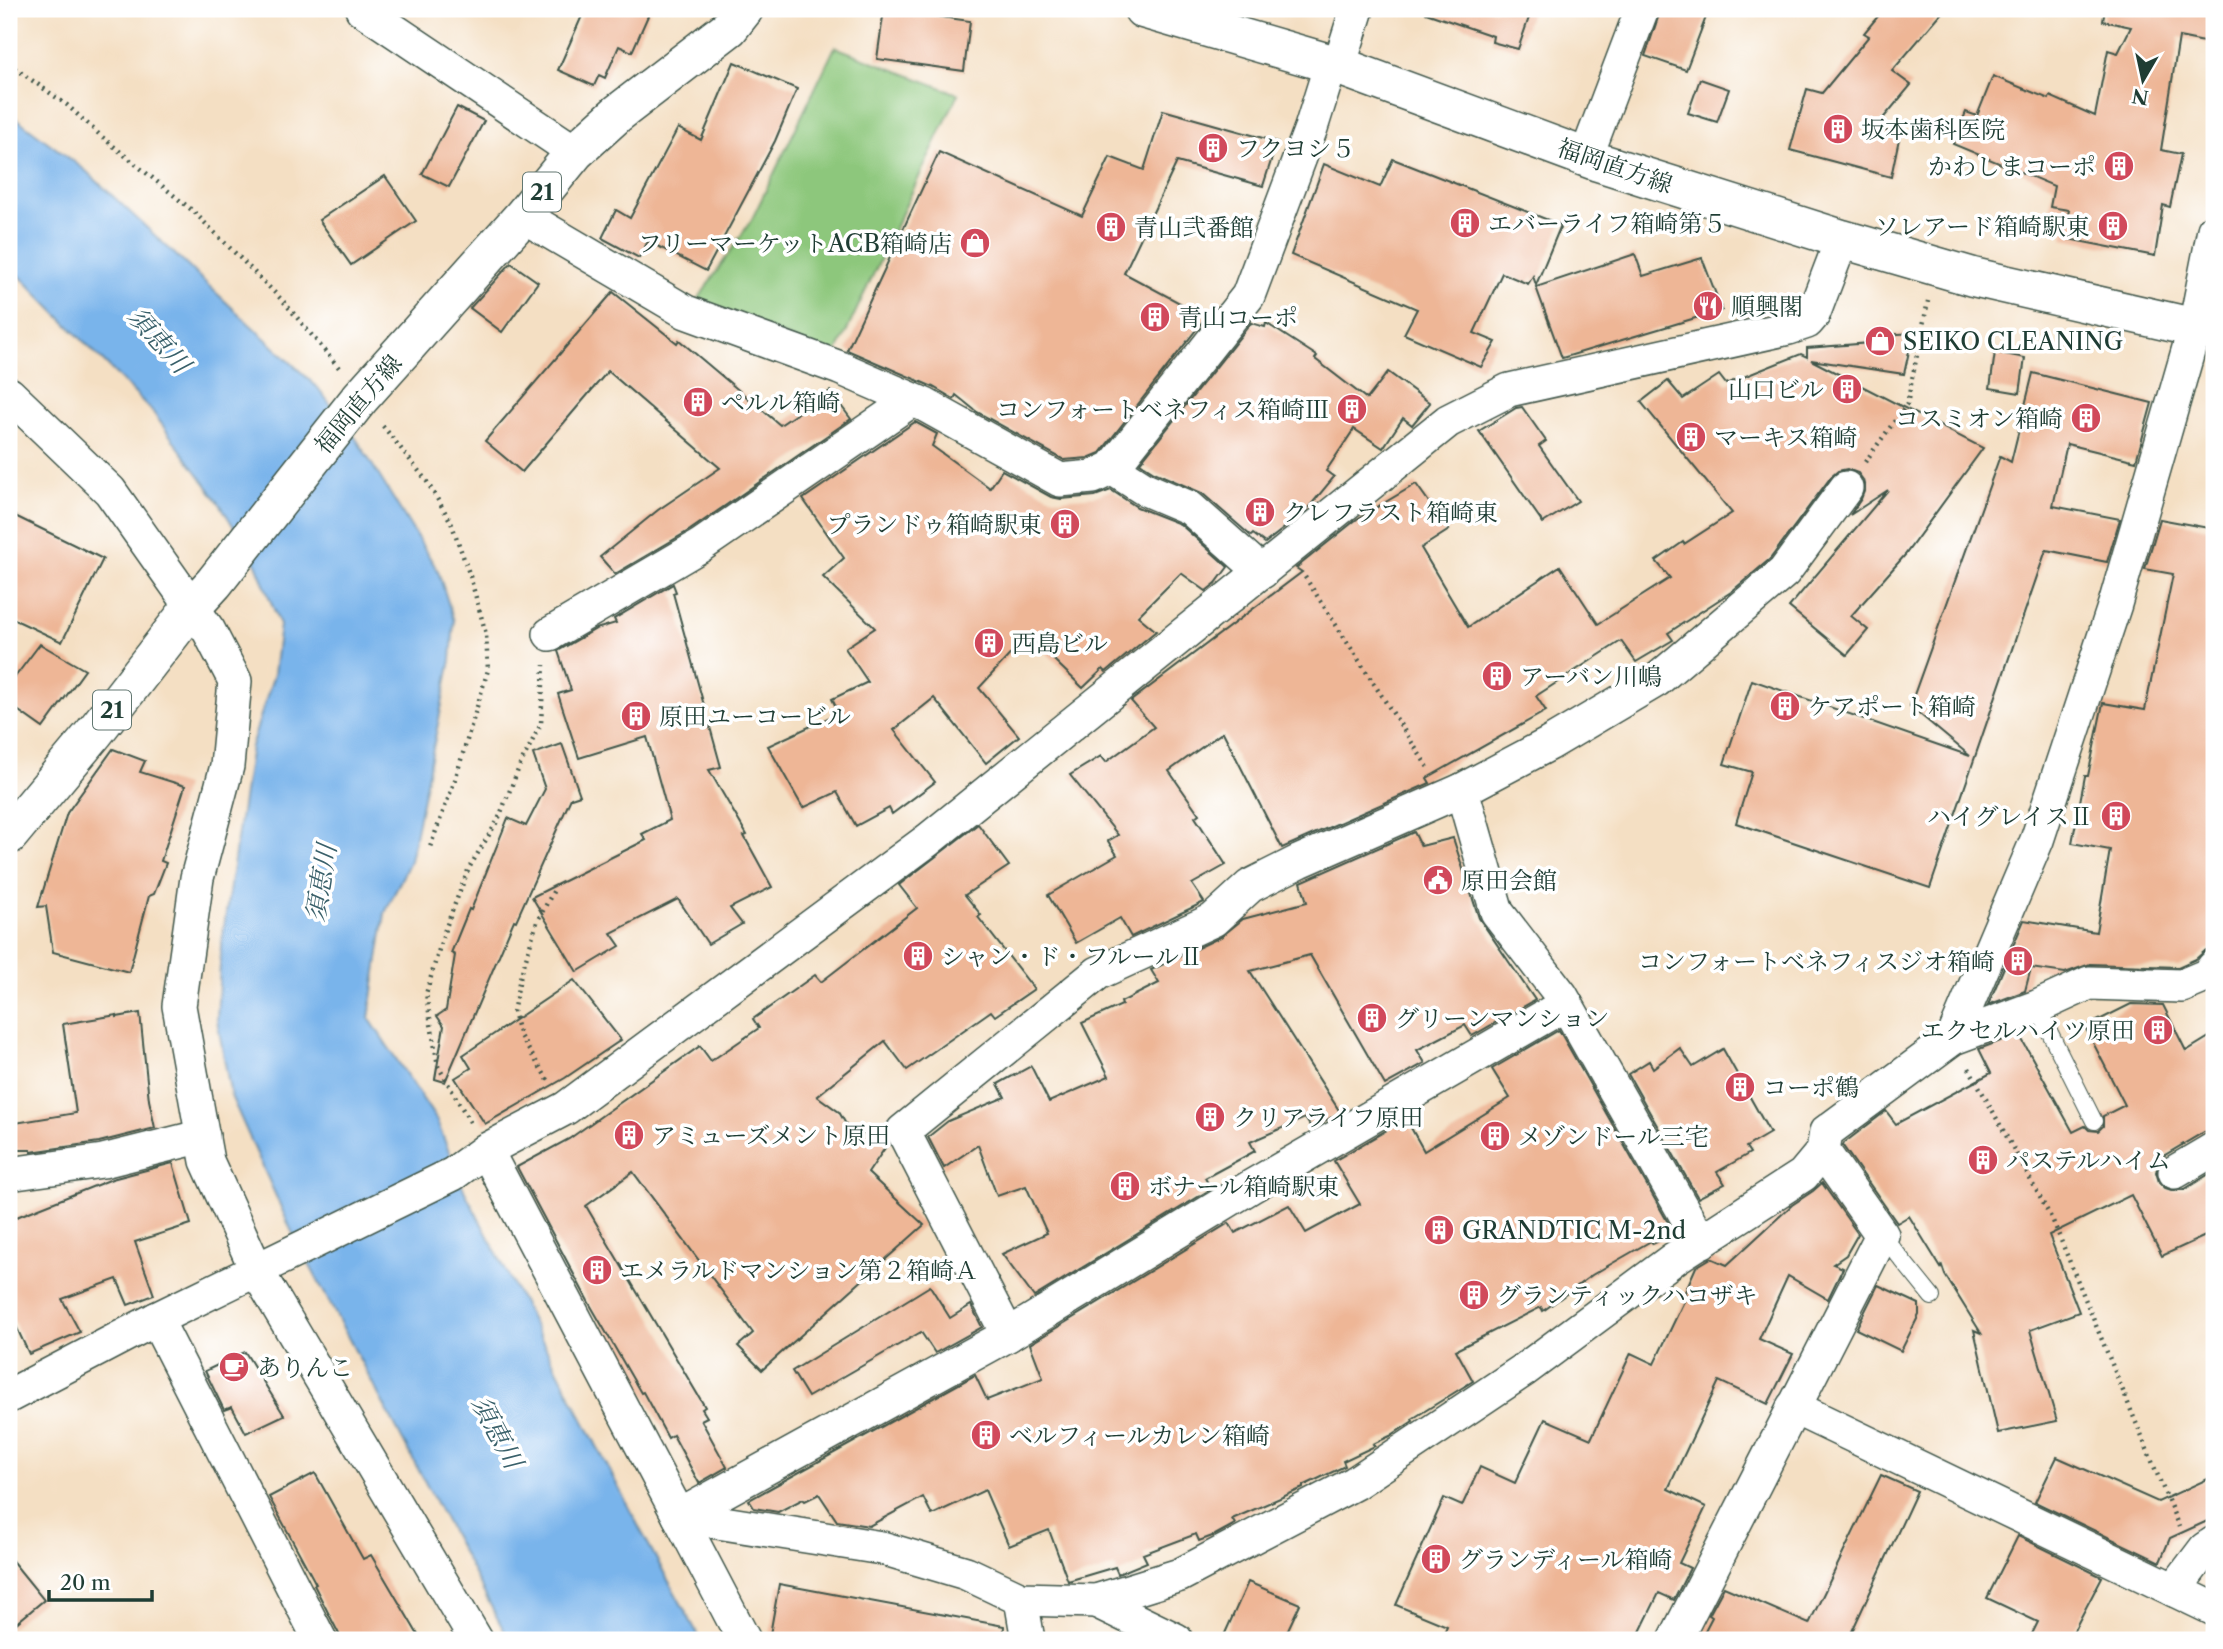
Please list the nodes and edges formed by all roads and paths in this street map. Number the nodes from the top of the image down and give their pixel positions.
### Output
1 (362, 9) edge
2 (744, 9) edge
3 (1143, 9) edge
4 (1357, 9) edge
5 (1642, 9) edge
6 (9, 64) edge
7 (1335, 65) junction
8 (575, 152) junction
9 (1586, 157) junction
10 (523, 215) junction
11 (2214, 230) edge
12 (1842, 239) junction
13 (1936, 266) junction
14 (2205, 330) edge
15 (9, 394) edge
16 (360, 398) junction
17 (912, 400) junction
18 (1112, 468) junction
19 (1846, 488) joint
20 (1288, 549) junction
21 (1262, 572) junction
22 (202, 595) junction
23 (550, 634) joint
24 (1462, 790) junction
25 (9, 835) edge
26 (430, 847) dead end
27 (555, 888) dead end
28 (2212, 976) edge
29 (1566, 1004) junction
30 (2036, 1007) junction
31 (1953, 1038) junction
32 (566, 1108) junction
33 (2094, 1121) dead end
34 (202, 1136) junction
35 (2214, 1149) edge
36 (486, 1150) junction
37 (1823, 1152) junction
38 (2175, 1172) dead end
39 (9, 1174) edge
40 (1882, 1235) junction
41 (1701, 1242) junction
42 (257, 1271) junction
43 (1932, 1297) dead end
44 (156, 1319) junction
45 (1007, 1335) junction
46 (9, 1396) edge
47 (1793, 1407) junction
48 (679, 1516) junction
49 (2194, 1565) edge
50 (1021, 1599) junction
51 (1096, 1601) junction
52 (2214, 1609) edge
53 (320, 1640) edge
54 (476, 1640) edge
55 (744, 1640) edge
56 (1028, 1640) edge
57 (1176, 1640) edge
58 (1675, 1640) edge

1 - 8 street
2 - 8 main road, 福岡直方線 / 21
3 - 7 main road, 福岡直方線
4 - 7 street
5 - 9 street
6 - 16 path
7 - 9 main road, 福岡直方線
7 - 18 street
8 - 10 main road, 福岡直方線 / 21
9 - 12 main road, 福岡直方線
10 - 16 main road, 福岡直方線 / 21
10 - 17 street
11 - 14 street
12 - 13 main road, 福岡直方線
12 - 20 street
13 - 14 main road, 福岡直方線
13 - 19 path
14 - 31 street
15 - 22 street
16 - 22 main road, 福岡直方線 / 21
16 - 26 path
17 - 18 street
17 - 23 street
18 - 21 street
19 - 24 street
20 - 21 street
20 - 24 path
21 - 32 street
22 - 25 main road, 福岡直方線 / 21
22 - 34 street
23 - 36 path
24 - 29 street
24 - 45 street
27 - 32 path
28 - 30 street
29 - 41 street
29 - 45 street
30 - 31 street
30 - 33 lane
31 - 37 street
31 - 49 path
32 - 36 street
34 - 39 street
34 - 42 street
35 - 38 street
36 - 42 street
36 - 48 street
37 - 40 street
37 - 41 street
40 - 43 lane
40 - 47 street
41 - 51 street
42 - 44 street
42 - 54 street
44 - 46 street
44 - 53 street
45 - 48 street
47 - 49 street
47 - 58 street
48 - 50 street
48 - 55 street
49 - 52 street
50 - 51 street
50 - 56 street
51 - 57 street

